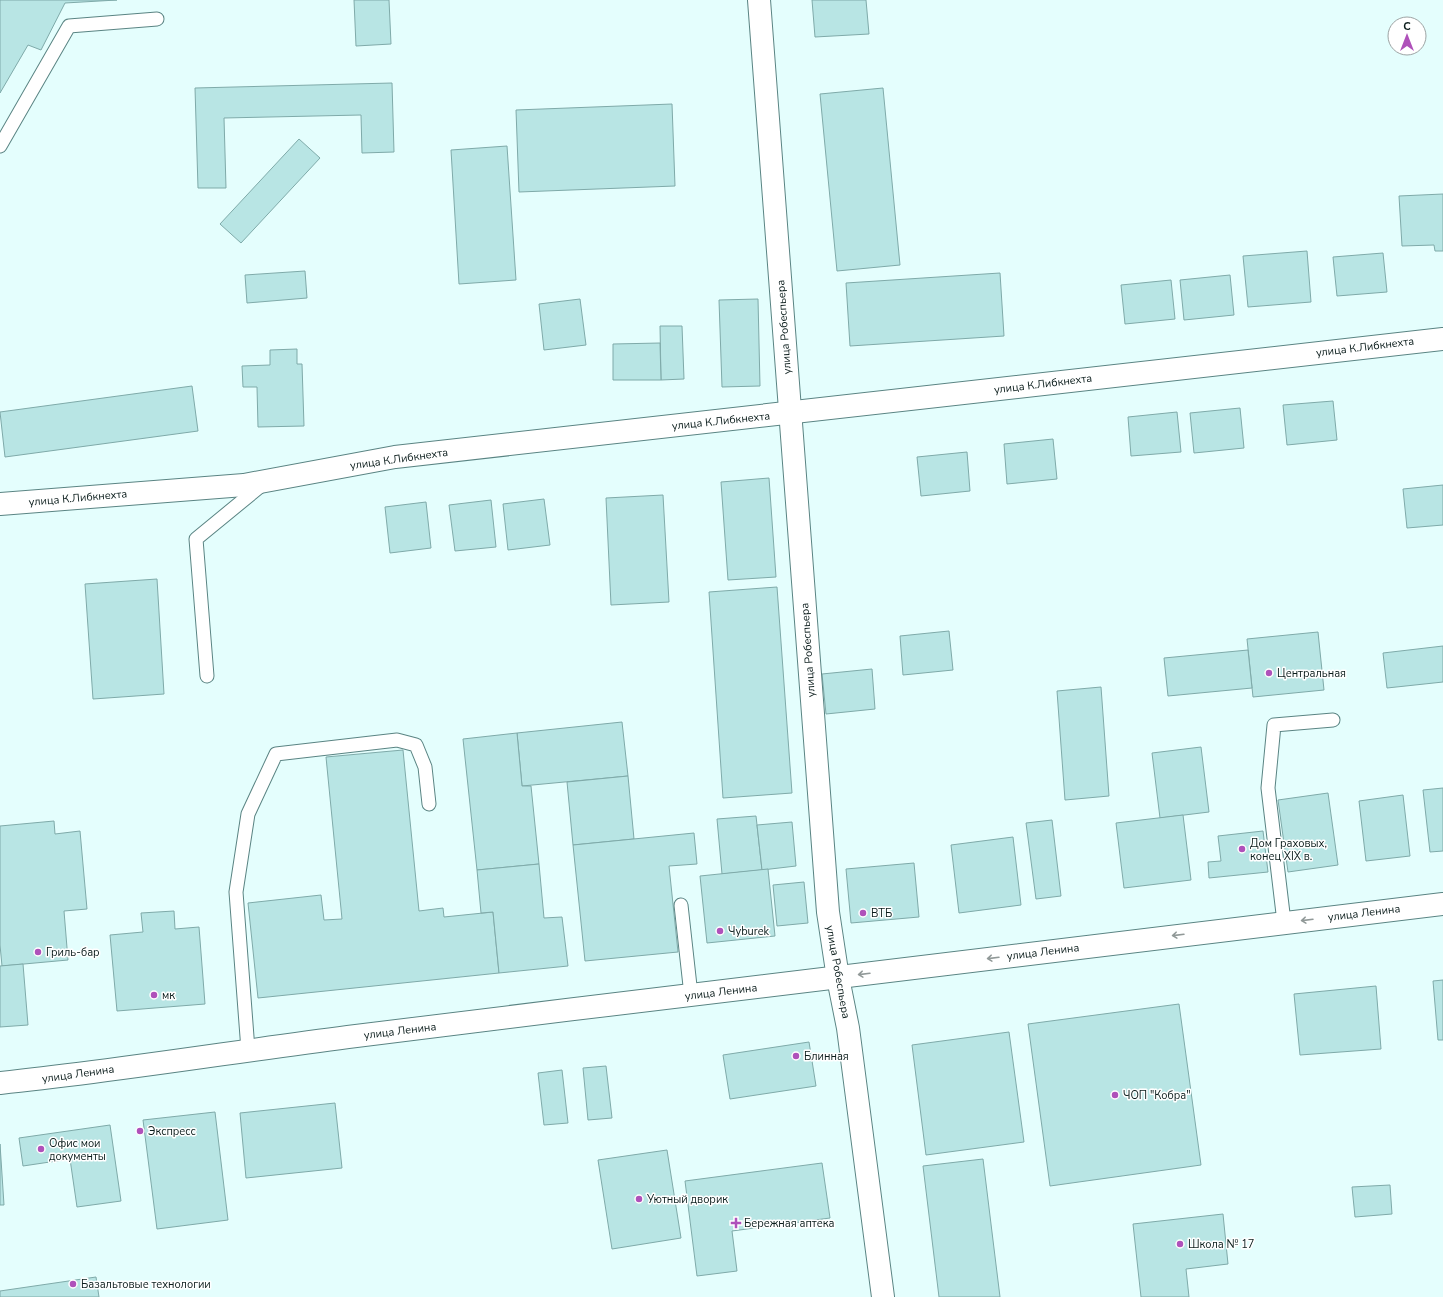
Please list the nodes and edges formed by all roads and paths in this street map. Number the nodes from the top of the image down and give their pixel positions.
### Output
1 (759, 0) edge
2 (157, 19) dead end
3 (0, 146) edge
4 (1443, 339) edge
5 (790, 413) junction
6 (269, 480) junction
7 (0, 504) edge
8 (207, 676) dead end
9 (1333, 720) dead end
10 (429, 804) dead end
11 (1443, 904) edge
12 (681, 905) dead end
13 (1284, 922) junction
14 (838, 978) junction
15 (691, 995) junction
16 (248, 1050) junction
17 (0, 1083) edge
18 (883, 1297) edge

1 - 5 street, улица Робеспьера
2 - 3 lane
4 - 5 street, улица К.Либкнехта
5 - 6 street, улица К.Либкнехта
5 - 14 street, улица Робеспьера
6 - 7 street, улица К.Либкнехта
6 - 8 lane
9 - 13 lane
10 - 16 lane
11 -> 13 street, улица Ленина
12 - 15 lane
13 -> 14 street, улица Ленина
14 - 15 street, улица Ленина
14 - 18 street, улица Робеспьера
15 - 16 street, улица Ленина
16 - 17 street, улица Ленина

